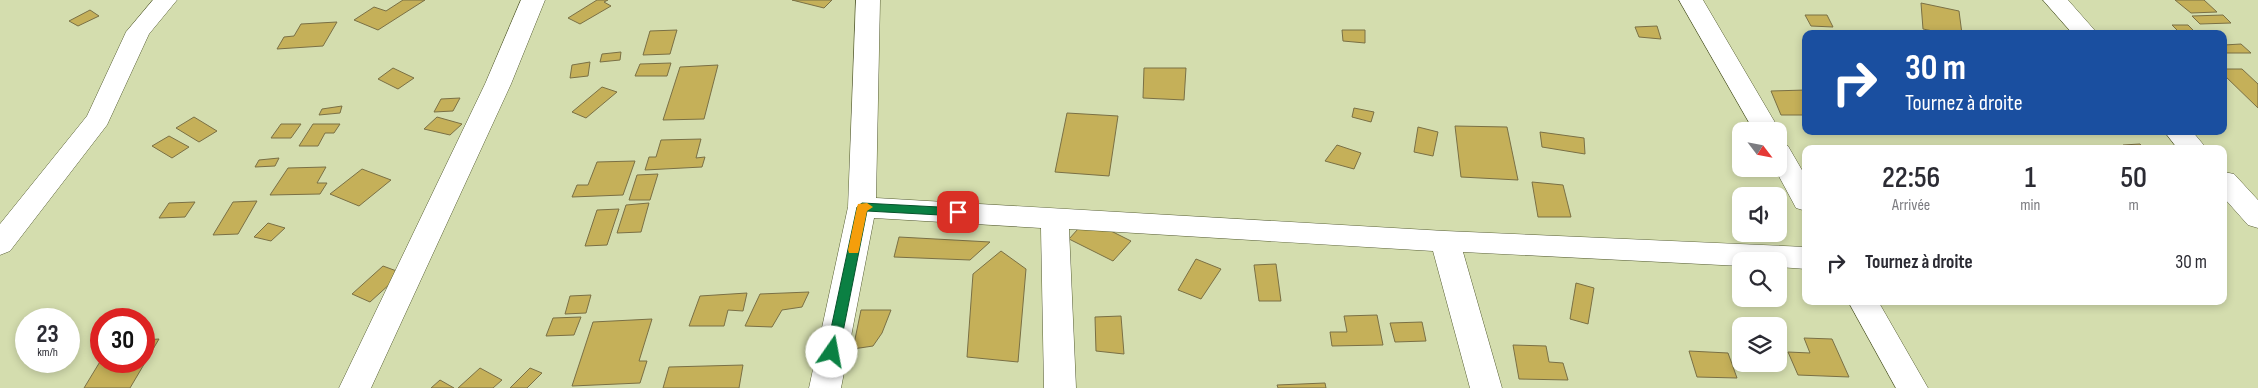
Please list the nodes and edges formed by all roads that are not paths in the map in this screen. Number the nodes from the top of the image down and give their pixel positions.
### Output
1 (165, 0) edge
2 (533, 0) edge
3 (868, 0) edge
4 (1691, 0) edge
5 (2055, 0) edge
6 (2082, 30) edge
7 (1762, 122) edge
8 (2181, 135) edge
9 (2190, 145) edge
10 (1788, 168) edge
11 (2227, 184) edge
12 (1802, 194) edge
13 (862, 207) junction
14 (1055, 217) junction
15 (2258, 218) edge
16 (1445, 241) junction
17 (0, 244) edge
18 (1802, 258) edge
19 (1865, 305) edge
20 (355, 388) edge
21 (825, 388) edge
22 (1060, 388) edge
23 (1486, 388) edge
24 (1912, 388) edge

1 - 17 street
2 - 20 street
3 - 13 street
4 - 7 street
5 - 6 street
8 - 9 street
10 - 12 street
11 - 15 street
13 - 14 street
13 - 21 street
14 - 16 street
14 - 22 street
16 - 18 street
16 - 23 street
19 - 24 street

